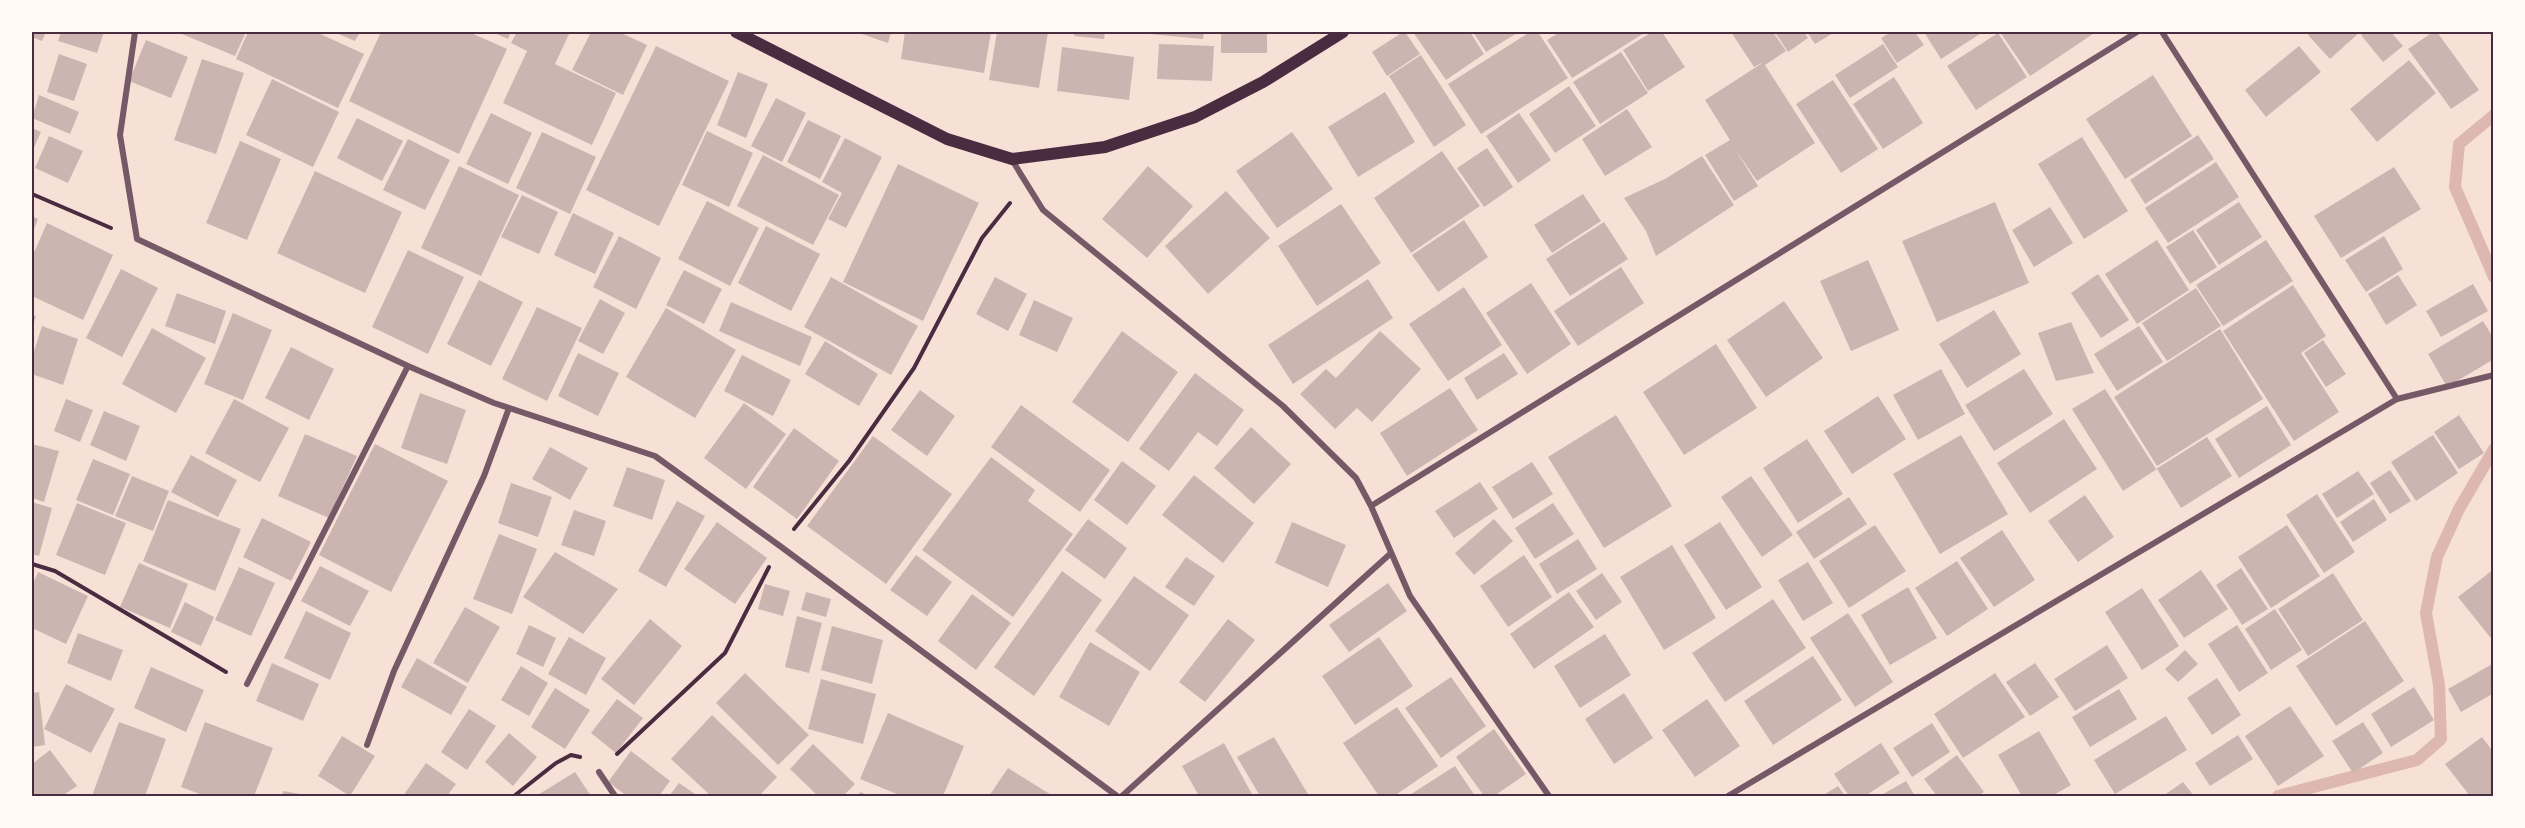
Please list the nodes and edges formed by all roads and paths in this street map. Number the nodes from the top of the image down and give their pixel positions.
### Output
1 (135, 32) edge
2 (735, 32) edge
3 (1343, 32) edge
4 (2137, 32) edge
5 (2162, 32) edge
6 (1012, 159) junction
7 (1026, 183) junction
8 (32, 194) edge
9 (137, 239) junction
10 (408, 366) junction
11 (2493, 375) edge
12 (2397, 399) junction
13 (509, 408) junction
14 (1371, 506) junction
15 (780, 546) junction
16 (1390, 554) junction
17 (32, 564) edge
18 (248, 684) joint
19 (367, 745) dead end
20 (599, 772) junction
21 (514, 796) edge
22 (615, 796) edge
23 (1117, 796) edge
24 (1122, 796) edge
25 (1549, 796) edge
26 (1728, 796) edge

1 - 9 street
2 - 6 main road
3 - 6 main road
4 - 14 street
5 - 12 street
6 - 7 street
7 - 14 street
7 - 15 path
8 - 9 path
9 - 10 street
10 - 13 street
10 - 18 street
11 - 12 street
12 - 26 street
13 - 15 street
13 - 19 street
14 - 16 street
15 - 20 path
15 - 23 street
16 - 24 street
16 - 25 street
17 - 18 path
20 - 21 path
20 - 22 street

